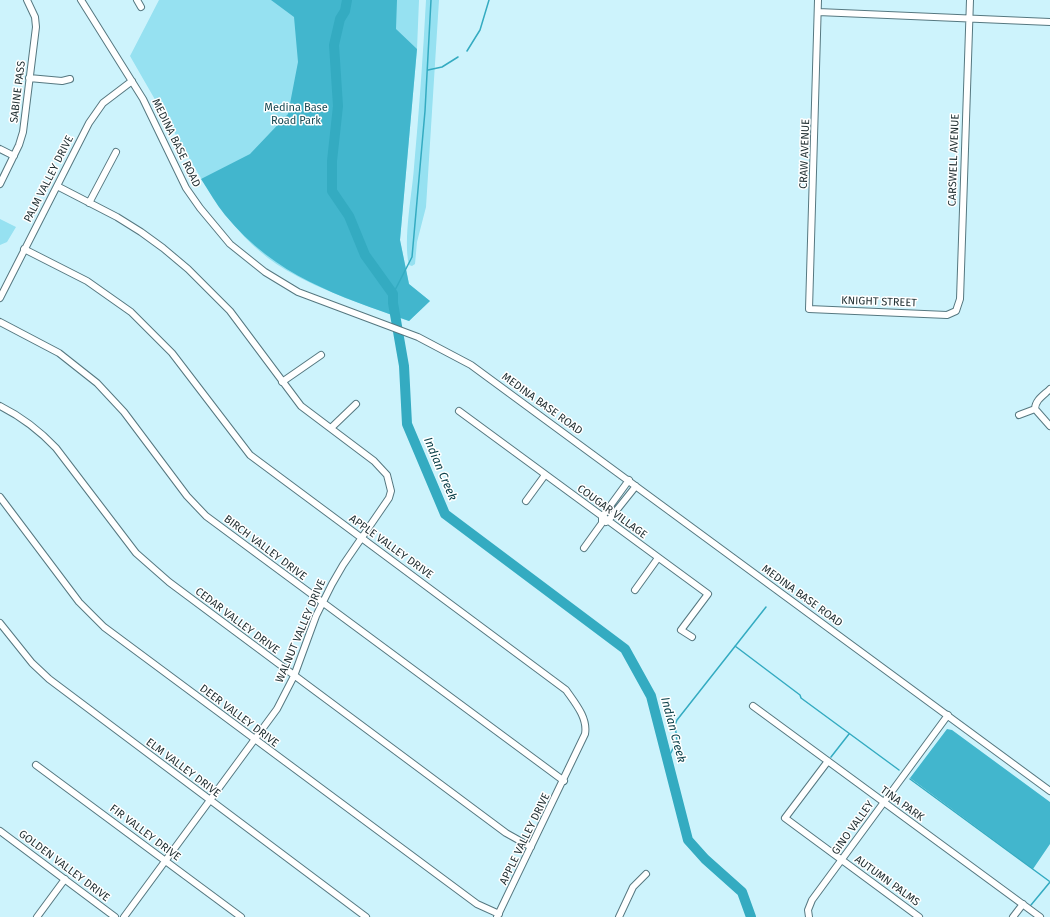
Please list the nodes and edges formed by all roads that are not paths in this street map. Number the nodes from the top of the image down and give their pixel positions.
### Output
1 (27, 0) edge
2 (81, 0) edge
3 (137, 0) edge
4 (818, 0) edge
5 (970, 0) edge
6 (141, 7) dead end
7 (818, 12) junction
8 (969, 18) junction
9 (1050, 22) edge
10 (30, 78) junction
11 (70, 79) dead end
12 (132, 81) junction
13 (0, 149) edge
14 (116, 152) dead end
15 (14, 156) junction
16 (0, 184) edge
17 (57, 186) junction
18 (89, 203) junction
19 (24, 249) junction
20 (0, 298) edge
21 (809, 309) joint
22 (947, 315) joint
23 (0, 322) edge
24 (321, 355) dead end
25 (282, 382) junction
26 (1050, 389) edge
27 (356, 404) dead end
28 (0, 406) edge
29 (1035, 409) junction
30 (459, 411) dead end
31 (1019, 415) dead end
32 (1050, 426) edge
33 (331, 428) junction
34 (545, 475) junction
35 (629, 480) junction
36 (636, 486) junction
37 (0, 497) edge
38 (526, 500) dead end
39 (604, 520) junction
40 (362, 538) junction
41 (584, 548) dead end
42 (658, 558) junction
43 (635, 590) dead end
44 (322, 603) junction
45 (0, 623) edge
46 (692, 637) dead end
47 (294, 676) junction
48 (753, 706) dead end
49 (948, 716) junction
50 (255, 741) junction
51 (828, 761) junction
52 (36, 765) dead end
53 (564, 781) junction
54 (1050, 791) edge
55 (210, 802) junction
56 (884, 803) junction
57 (0, 831) edge
58 (532, 847) junction
59 (842, 860) junction
60 (166, 861) junction
61 (646, 874) dead end
62 (65, 879) junction
63 (1023, 904) junction
64 (498, 916) edge
65 (809, 916) edge
66 (37, 917) edge
67 (115, 917) edge
68 (124, 917) edge
69 (241, 917) edge
70 (366, 917) edge
71 (618, 917) edge
72 (919, 917) edge
73 (1013, 917) edge
74 (1040, 917) edge

1 - 10 street, SABINE PASS
2 - 12 street, MEDINA BASE ROAD
3 - 6 street
4 - 7 street, CRAW AVENUE
5 - 8 street, CARSWELL AVENUE
7 - 8 street
7 - 21 street, CRAW AVENUE
8 - 9 street
8 - 22 street, CARSWELL AVENUE
10 - 11 street
10 - 15 street, SABINE PASS
12 - 17 street, PALM VALLEY DRIVE
12 - 35 street, MEDINA BASE ROAD
13 - 15 street
14 - 18 street
15 - 16 street, SABINE PASS
17 - 18 street, WALNUT VALLEY DRIVE
17 - 19 street, PALM VALLEY DRIVE
18 - 25 street, WALNUT VALLEY DRIVE
19 - 20 street, PALM VALLEY DRIVE
19 - 40 street, APPLE VALLEY DRIVE
21 - 22 street, KNIGHT STREET
23 - 44 street, BIRCH VALLEY DRIVE
24 - 25 street
25 - 33 street, WALNUT VALLEY DRIVE
26 - 29 street
27 - 33 street
28 - 47 street, CEDAR VALLEY DRIVE
29 - 31 street
29 - 32 street
30 - 34 street, COUGAR VILLAGE
33 - 40 street, WALNUT VALLEY DRIVE
34 - 38 street
34 - 39 street, COUGAR VILLAGE
35 - 36 street, MEDINA BASE ROAD
35 - 39 street
36 - 39 street
36 - 49 street, MEDINA BASE ROAD
37 - 50 street, DEER VALLEY DRIVE
39 - 41 street
39 - 42 street, COUGAR VILLAGE
40 - 44 street, WALNUT VALLEY DRIVE
40 - 53 street, APPLE VALLEY DRIVE
42 - 43 street
42 - 46 street, COUGAR VILLAGE
44 - 47 street, WALNUT VALLEY DRIVE
44 - 53 street, BIRCH VALLEY DRIVE
45 - 55 street, ELM VALLEY DRIVE
47 - 50 street, WALNUT VALLEY DRIVE
47 - 58 street, CEDAR VALLEY DRIVE
48 - 51 street, TINA PARK
49 - 54 street, MEDINA BASE ROAD
49 - 56 street, GINO VALLEY
50 - 55 street, WALNUT VALLEY DRIVE
50 - 64 street, DEER VALLEY DRIVE
51 - 56 street, TINA PARK
51 - 59 street, AUTUMN PALMS
52 - 60 street, FIR VALLEY DRIVE
53 - 58 street, APPLE VALLEY DRIVE
55 - 60 street, WALNUT VALLEY DRIVE
55 - 70 street, ELM VALLEY DRIVE
56 - 59 street, GINO VALLEY
56 - 63 street, TINA PARK
57 - 62 street, GOLDEN VALLEY DRIVE
58 - 64 street, APPLE VALLEY DRIVE
59 - 65 street, GINO VALLEY
59 - 72 street, AUTUMN PALMS
60 - 68 street, WALNUT VALLEY DRIVE
60 - 69 street, FIR VALLEY DRIVE
61 - 71 street
62 - 66 street
62 - 67 street, GOLDEN VALLEY DRIVE
63 - 73 street
63 - 74 street, TINA PARK

